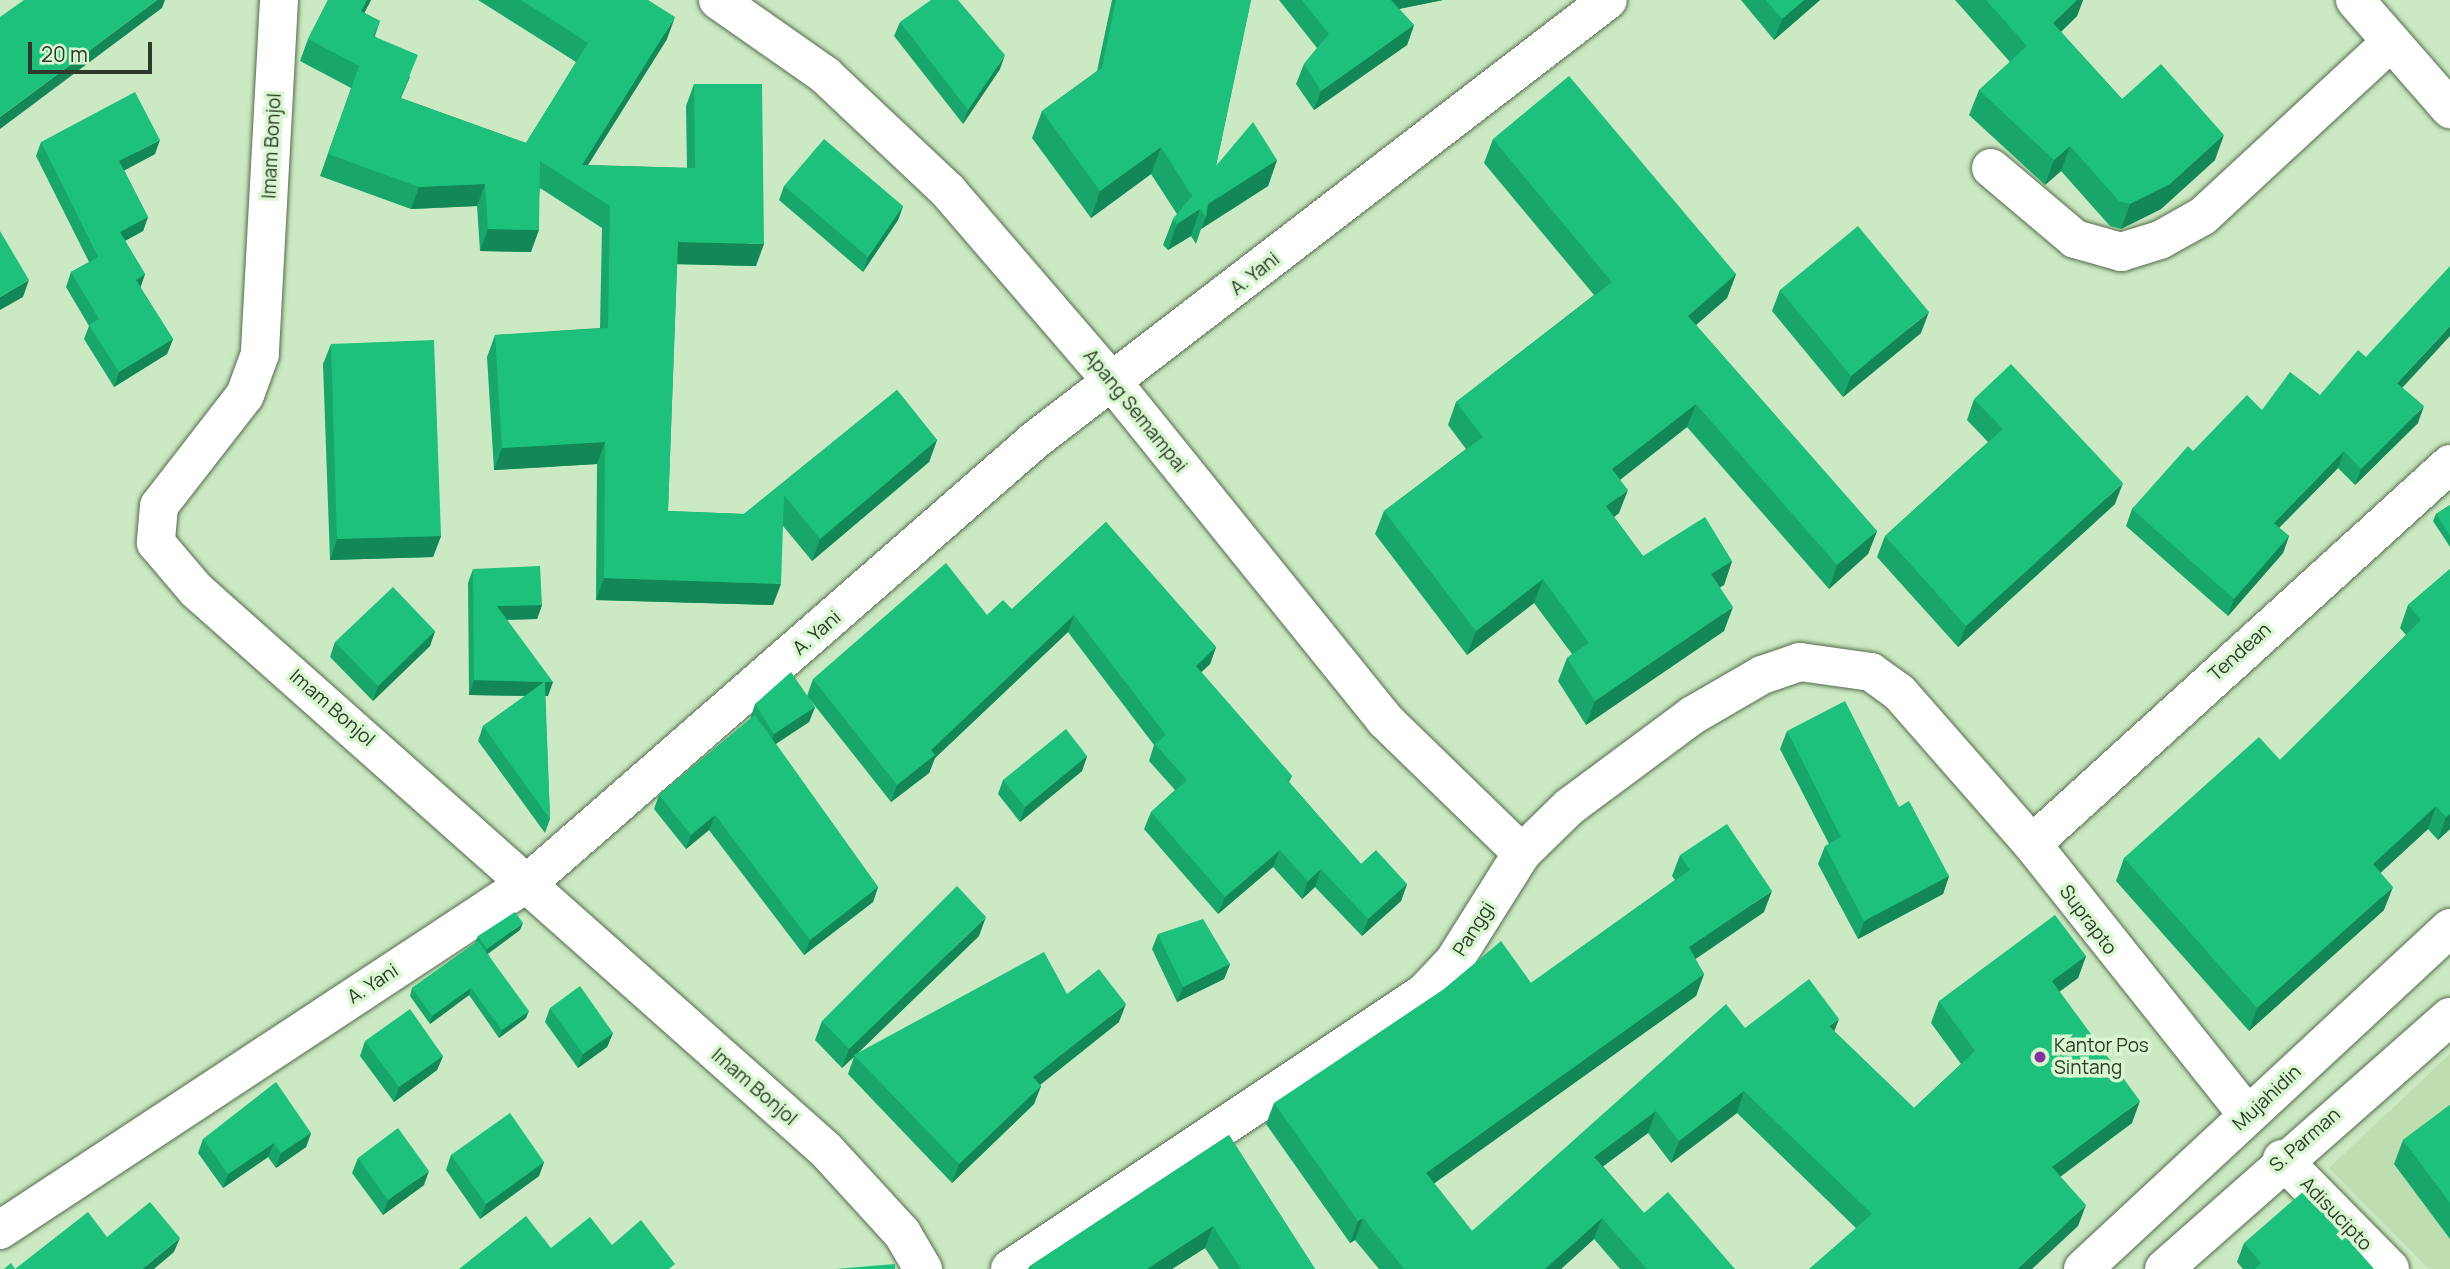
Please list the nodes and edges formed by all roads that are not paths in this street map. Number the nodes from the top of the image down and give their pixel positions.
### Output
1 (279, 0) edge
2 (718, 0) edge
3 (1608, 0) edge
4 (2354, 0) edge
5 (2391, 42) junction
6 (2450, 108) edge
7 (1991, 168) dead end
8 (1114, 384) junction
9 (2450, 464) edge
10 (1929, 724) joint
11 (2032, 844) junction
12 (1522, 853) junction
13 (530, 881) junction
14 (2450, 928) edge
15 (2450, 1017) edge
16 (2248, 1116) junction
17 (2282, 1159) junction
18 (0, 1230) edge
19 (923, 1269) edge
20 (1010, 1269) edge
21 (2083, 1269) edge
22 (2164, 1269) edge
23 (2390, 1269) edge

1 - 13 street, Imam Bonjol
2 - 8 street, Apang Semampai
3 - 8 street, A. Yani
4 - 5 street
5 - 6 street
5 - 7 street
8 - 12 street, Apang Semampai
8 - 13 street, A. Yani
9 - 11 street, Tendean
10 - 11 street, Suprapto
10 - 12 street, Panggi
11 - 16 street, Suprapto
12 - 20 street, Panggi
13 - 18 street, A. Yani
13 - 19 street, Imam Bonjol
14 - 16 street, Mujahidin
15 - 17 street, S. Parman
16 - 21 street, Mujahidin
17 - 22 street, S. Parman
17 - 23 street, Adisucipto

